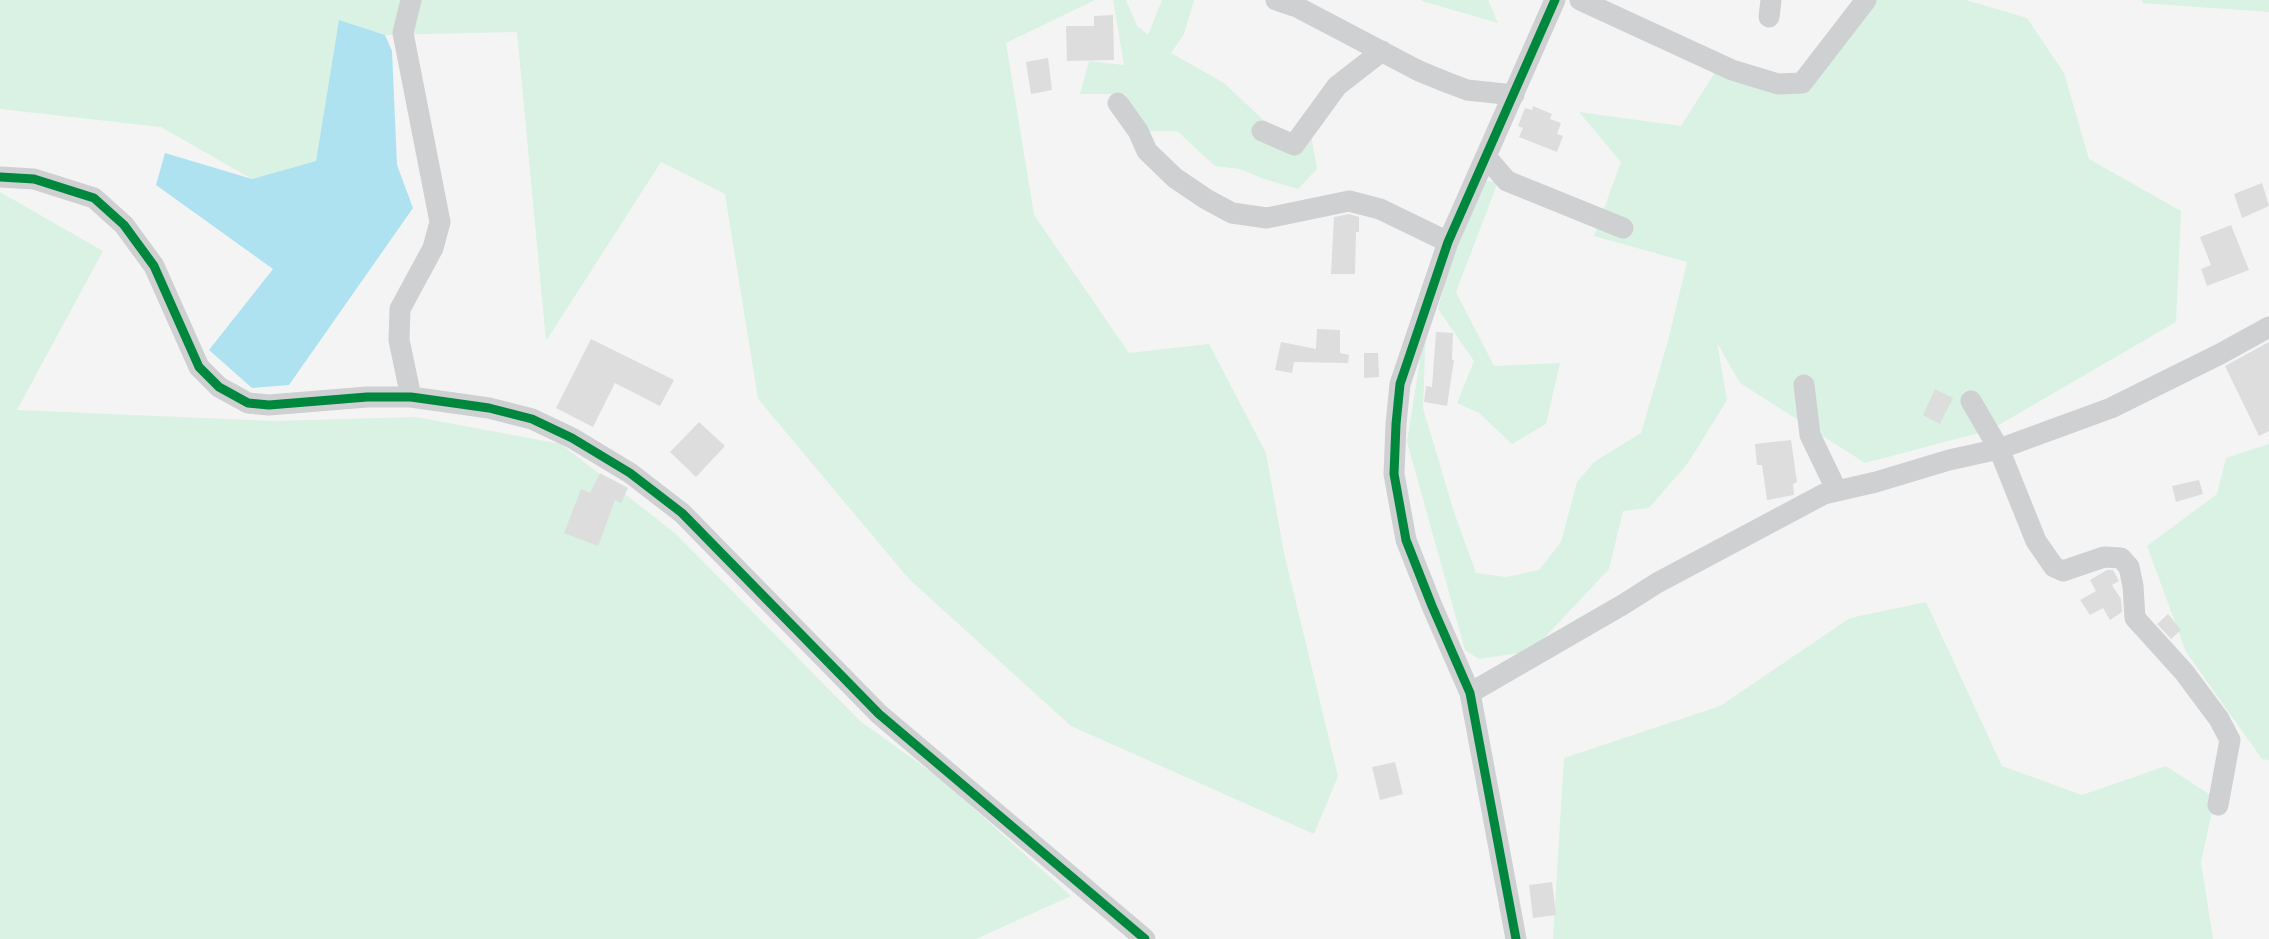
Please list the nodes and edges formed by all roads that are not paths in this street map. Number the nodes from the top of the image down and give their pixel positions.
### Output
1 (411, 0) edge
2 (1555, 0) edge
3 (1580, 0) edge
4 (1866, 0) edge
5 (1281, 1) edge
6 (1382, 51) junction
7 (1514, 95) junction
8 (1118, 104) dead end
9 (1262, 131) dead end
10 (1486, 157) junction
11 (0, 177) edge
12 (1623, 228) dead end
13 (1448, 242) junction
14 (2269, 327) edge
15 (1804, 385) dead end
16 (411, 397) junction
17 (1971, 402) dead end
18 (1999, 449) junction
19 (1837, 491) junction
20 (1470, 693) junction
21 (2218, 805) dead end
22 (1145, 939) edge
23 (1516, 939) edge

1 - 16 street
2 - 7 street
3 - 4 street
5 - 6 street
6 - 7 street
6 - 9 street
7 - 10 street
8 - 13 street
10 - 12 street
10 - 13 street
11 - 16 street
13 - 20 street
14 - 18 street
15 - 19 street
16 - 22 street
17 - 18 street
18 - 19 street
18 - 21 street
19 - 20 street
20 - 23 street

